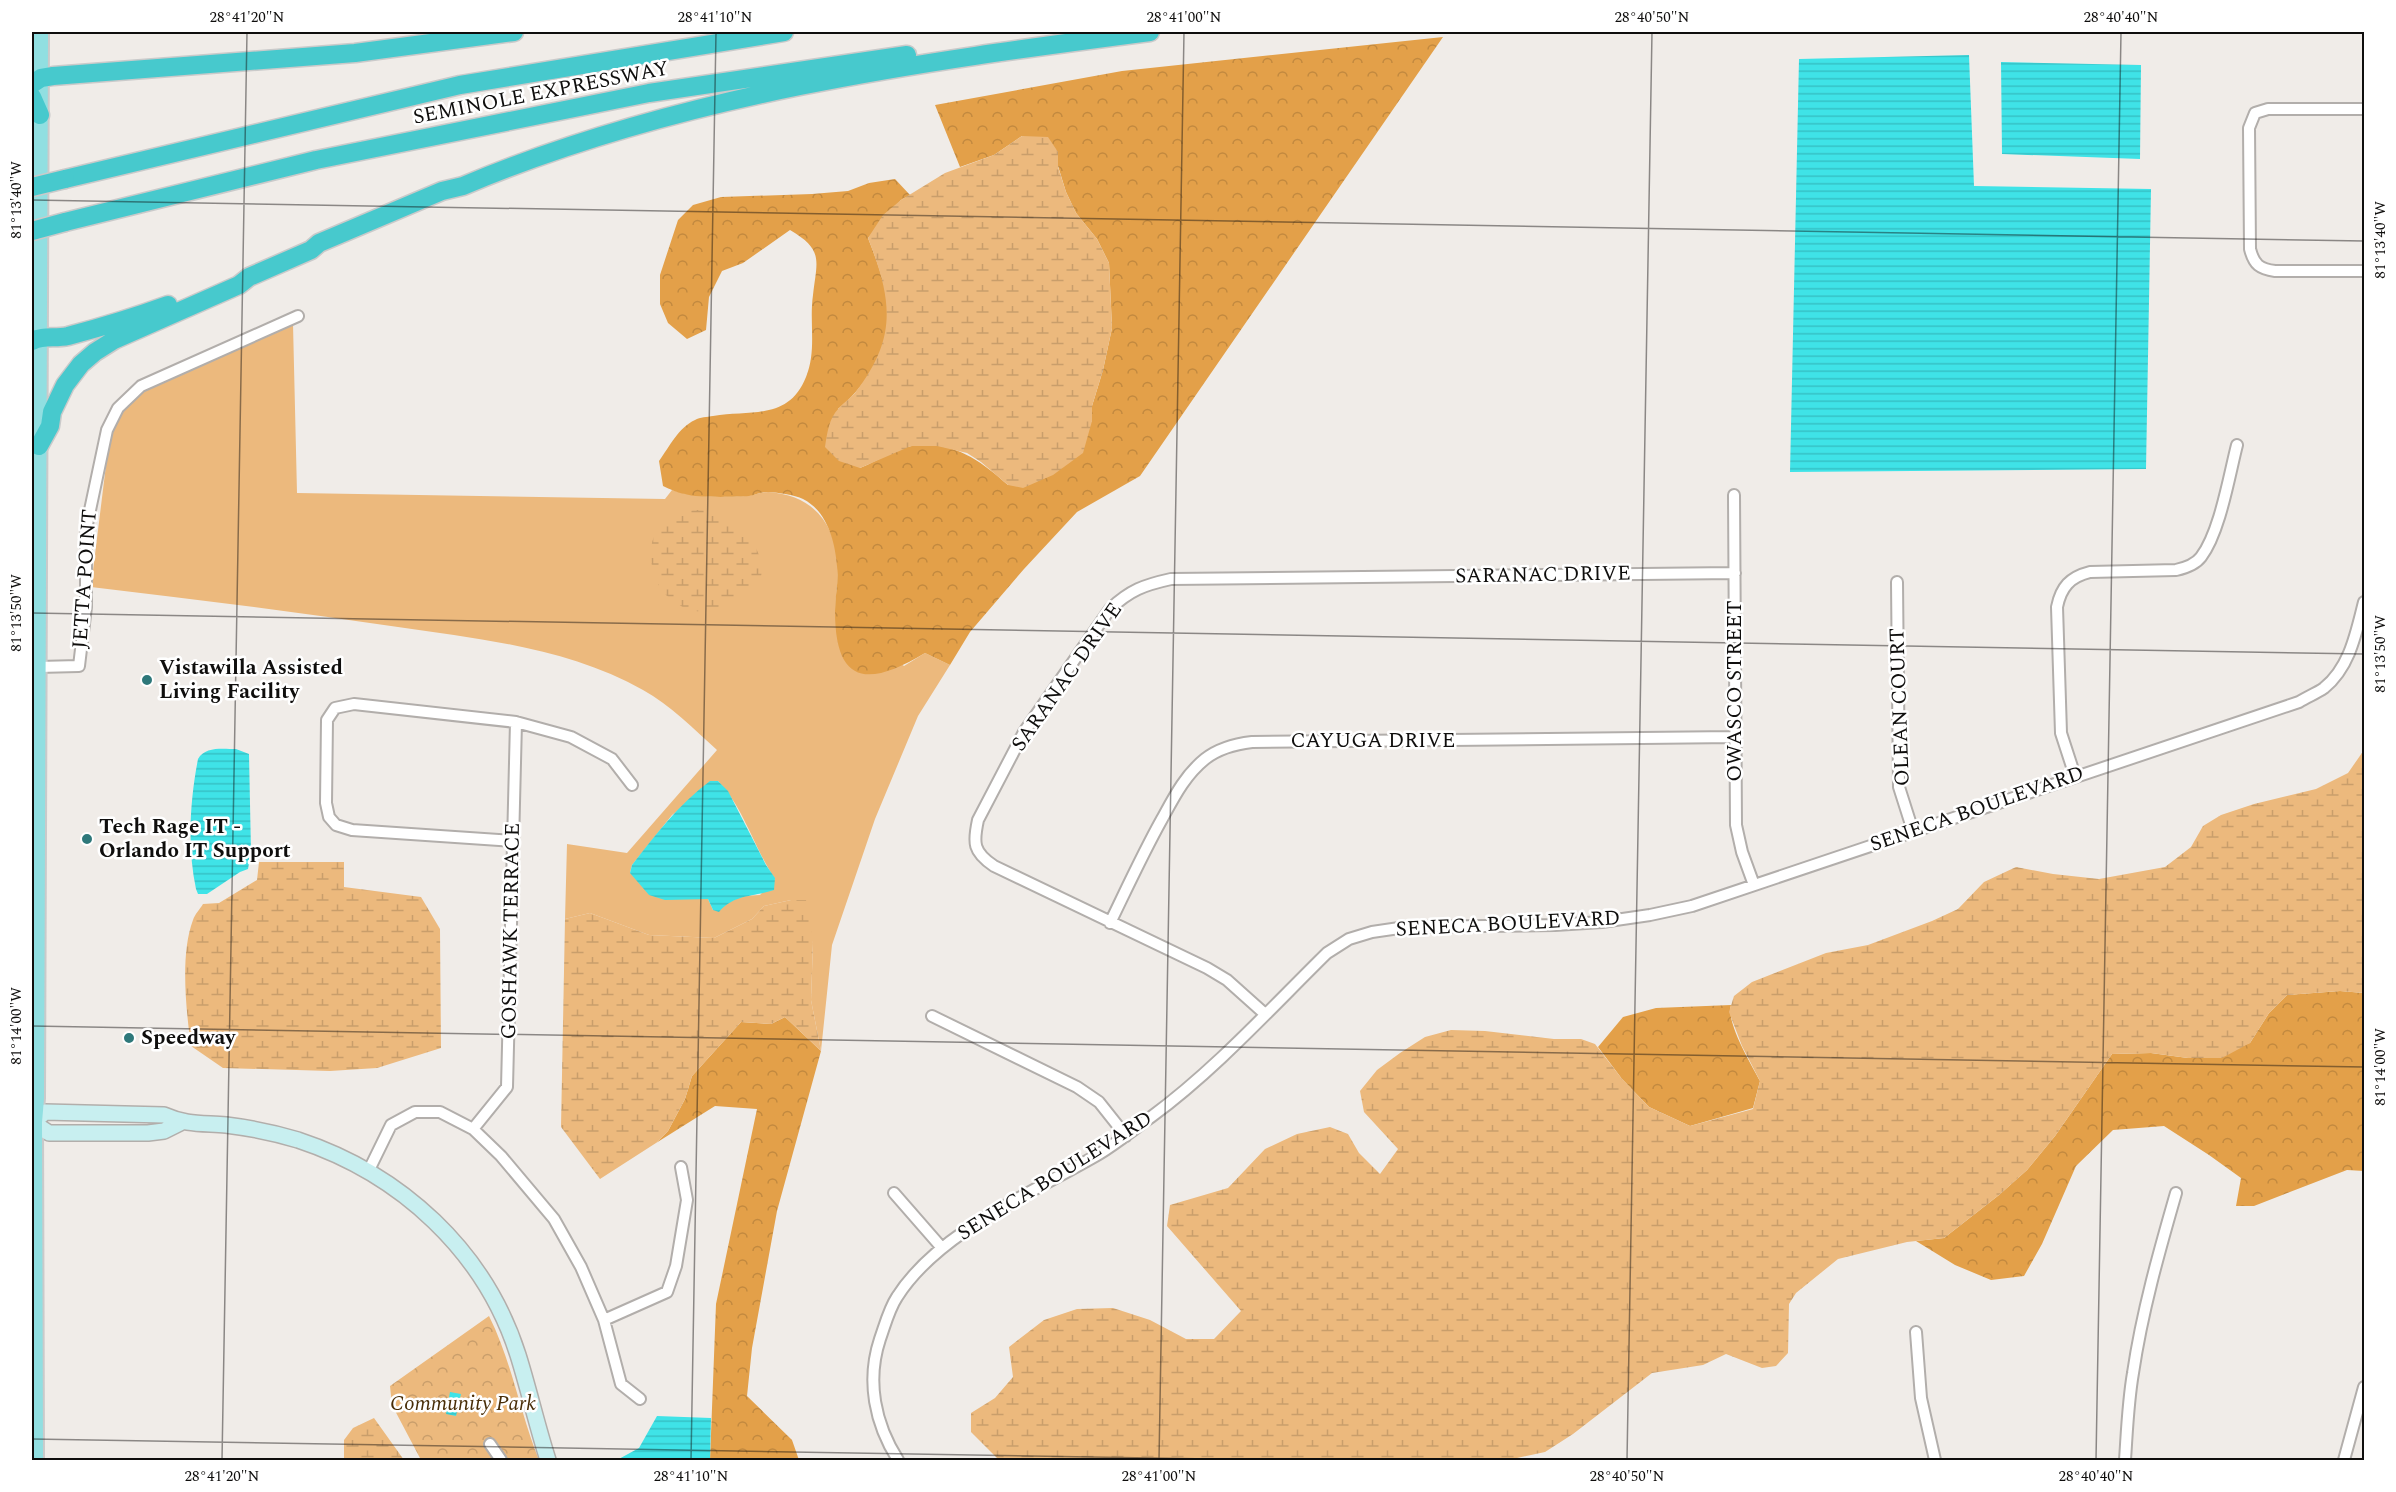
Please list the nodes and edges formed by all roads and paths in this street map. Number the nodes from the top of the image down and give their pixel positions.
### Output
1 (40, 32) edge
2 (513, 32) edge
3 (784, 32) edge
4 (1066, 32) edge
5 (1150, 32) edge
6 (36, 81) edge
7 (32, 97) edge
8 (2364, 109) edge
9 (40, 115) junction
10 (32, 187) edge
11 (32, 231) edge
12 (2364, 271) edge
13 (249, 277) junction
14 (298, 316) dead end
15 (34, 335) edge
16 (2237, 445) dead end
17 (39, 447) junction
18 (1734, 495) dead end
19 (1735, 573) junction
20 (1897, 582) dead end
21 (2364, 603) edge
22 (35, 664) edge
23 (32, 705) edge
24 (516, 722) junction
25 (1735, 738) junction
26 (38, 742) junction
27 (2074, 776) junction
28 (632, 785) dead end
29 (1913, 831) junction
30 (513, 841) junction
31 (1754, 885) junction
32 (1110, 923) junction
33 (1265, 1014) junction
34 (932, 1016) dead end
35 (33, 1122) edge
36 (473, 1128) junction
37 (1126, 1136) junction
38 (681, 1167) dead end
39 (368, 1172) junction
40 (894, 1193) dead end
41 (2176, 1193) dead end
42 (942, 1248) junction
43 (604, 1320) junction
44 (1916, 1332) dead end
45 (2364, 1387) edge
46 (640, 1399) dead end
47 (2360, 1421) edge
48 (490, 1444) dead end
49 (35, 1461) edge
50 (501, 1461) edge
51 (548, 1461) edge
52 (898, 1461) edge
53 (1935, 1461) edge
54 (2125, 1461) edge
55 (2344, 1461) edge

1 - 6 main road
2 - 6 highway
3 - 10 highway, SEMINOLE EXPRESSWAY, bridge
4 - 11 highway, SEMINOLE EXPRESSWAY, bridge
5 - 13 highway
6 - 9 main road
7 - 9 highway
8 - 12 street
9 - 15 main road
13 - 15 highway
13 - 17 highway
14 - 22 street, JETTA POINT
15 - 17 main road
16 - 27 street
17 - 22 main road
18 - 19 street, OWASCO STREET
19 - 25 street, OWASCO STREET
19 - 32 street, SARANAC DRIVE
20 - 29 street, OLEAN COURT
21 - 27 street, SENECA BOULEVARD
22 - 26 main road
23 - 26 main road
24 - 28 street
24 - 30 street, GOSHAWK TERRACE
24 - 30 street
25 - 31 street, OWASCO STREET
25 - 32 street, CAYUGA DRIVE
26 - 35 main road
27 - 29 street, SENECA BOULEVARD
29 - 31 street, SENECA BOULEVARD
30 - 36 street, GOSHAWK TERRACE
31 - 33 street, SENECA BOULEVARD
32 - 33 street, SARANAC DRIVE
33 - 37 street, SENECA BOULEVARD
34 - 37 street
35 - 39 street
35 - 49 main road
36 - 39 street
36 - 43 street
37 - 42 street, SENECA BOULEVARD
38 - 43 street
39 - 51 street
40 - 42 street
41 - 54 street
42 - 52 street, SENECA BOULEVARD
43 - 46 street
44 - 53 street
45 - 47 street
47 - 55 street
48 - 50 street

